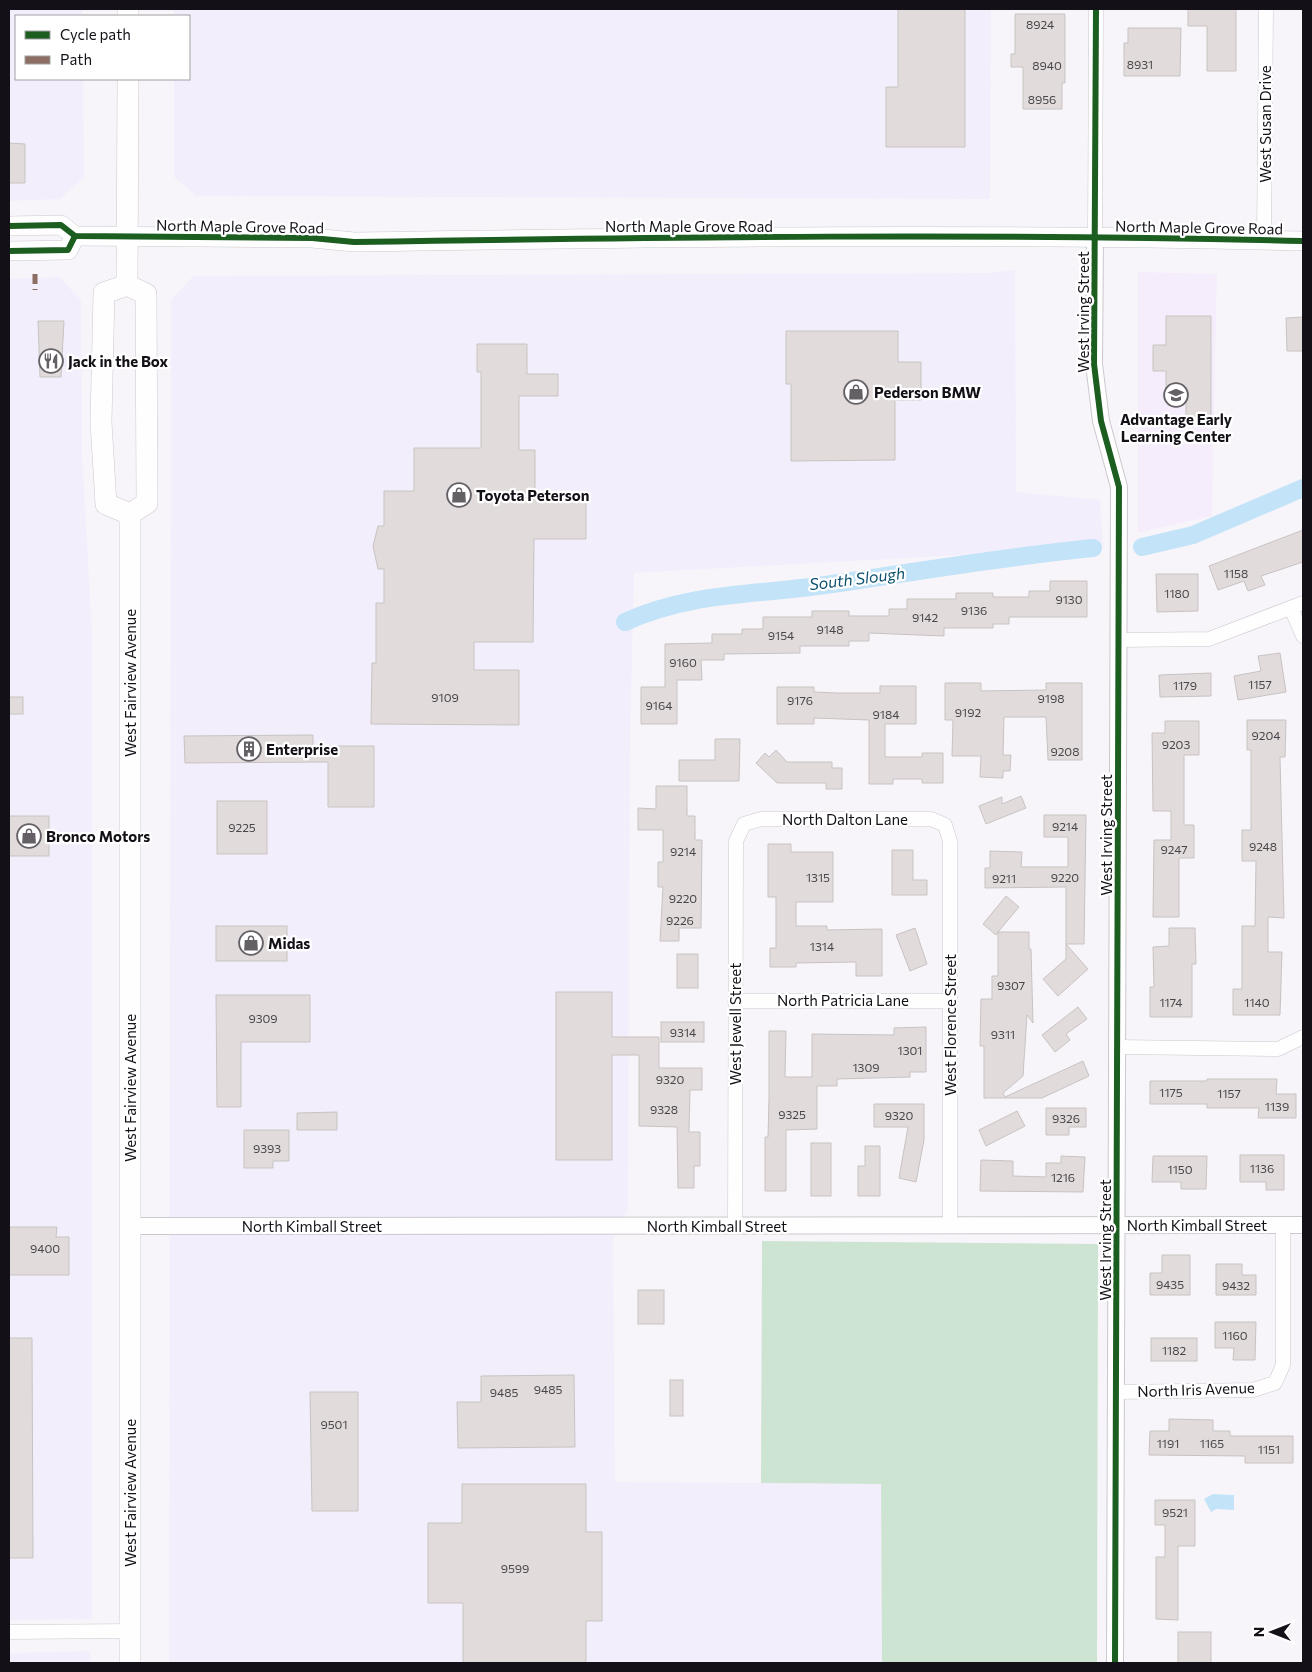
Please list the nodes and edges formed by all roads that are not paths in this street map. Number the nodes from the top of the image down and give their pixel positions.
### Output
1 (1096, 9) edge
2 (1266, 9) edge
3 (128, 80) edge
4 (9, 226) edge
5 (75, 236) junction
6 (128, 236) junction
7 (1095, 237) junction
8 (1264, 240) junction
9 (1303, 241) edge
10 (9, 251) edge
11 (127, 285) junction
12 (130, 514) junction
13 (1297, 606) edge
14 (1303, 636) edge
15 (1119, 640) junction
16 (744, 824) joint
17 (945, 826) joint
18 (736, 1001) junction
19 (950, 1001) junction
20 (1303, 1036) edge
21 (1118, 1047) junction
22 (1283, 1224) junction
23 (1303, 1224) edge
24 (950, 1225) junction
25 (1117, 1225) junction
26 (130, 1226) junction
27 (735, 1226) junction
28 (1117, 1392) junction
29 (130, 1631) junction
30 (9, 1632) edge
31 (130, 1663) edge
32 (1115, 1663) edge

1 - 7 street, West Irving Street
2 - 8 street, West Susan Drive
3 - 6 main road
4 - 5 main road, North Maple Grove Road
5 - 6 main road, North Maple Grove Road
5 - 10 main road
6 - 7 main road, North Maple Grove Road
6 - 11 main road
7 - 8 main road, North Maple Grove Road
7 - 15 street, West Irving Street
8 - 9 main road, North Maple Grove Road
11 - 12 main road
11 - 12 main road
12 - 26 main road, West Fairview Avenue
13 - 14 street
13 - 15 street
15 - 21 street, West Irving Street
16 - 17 street, North Dalton Lane
16 - 18 street, West Jewell Street
17 - 19 street, West Florence Street
18 - 19 street, North Patricia Lane
18 - 27 street, West Jewell Street
19 - 24 street, West Florence Street
20 - 21 street
21 - 25 street, West Irving Street
22 - 23 street, North Kimball Street
22 - 25 street, North Kimball Street
22 - 28 street, North Iris Avenue
24 - 25 street, North Kimball Street
24 - 27 street, North Kimball Street
25 - 28 street, West Irving Street
26 - 27 street, North Kimball Street
26 - 29 main road, West Fairview Avenue
28 - 32 street, West Irving Street
29 - 30 street
29 - 31 main road, West Fairview Avenue

